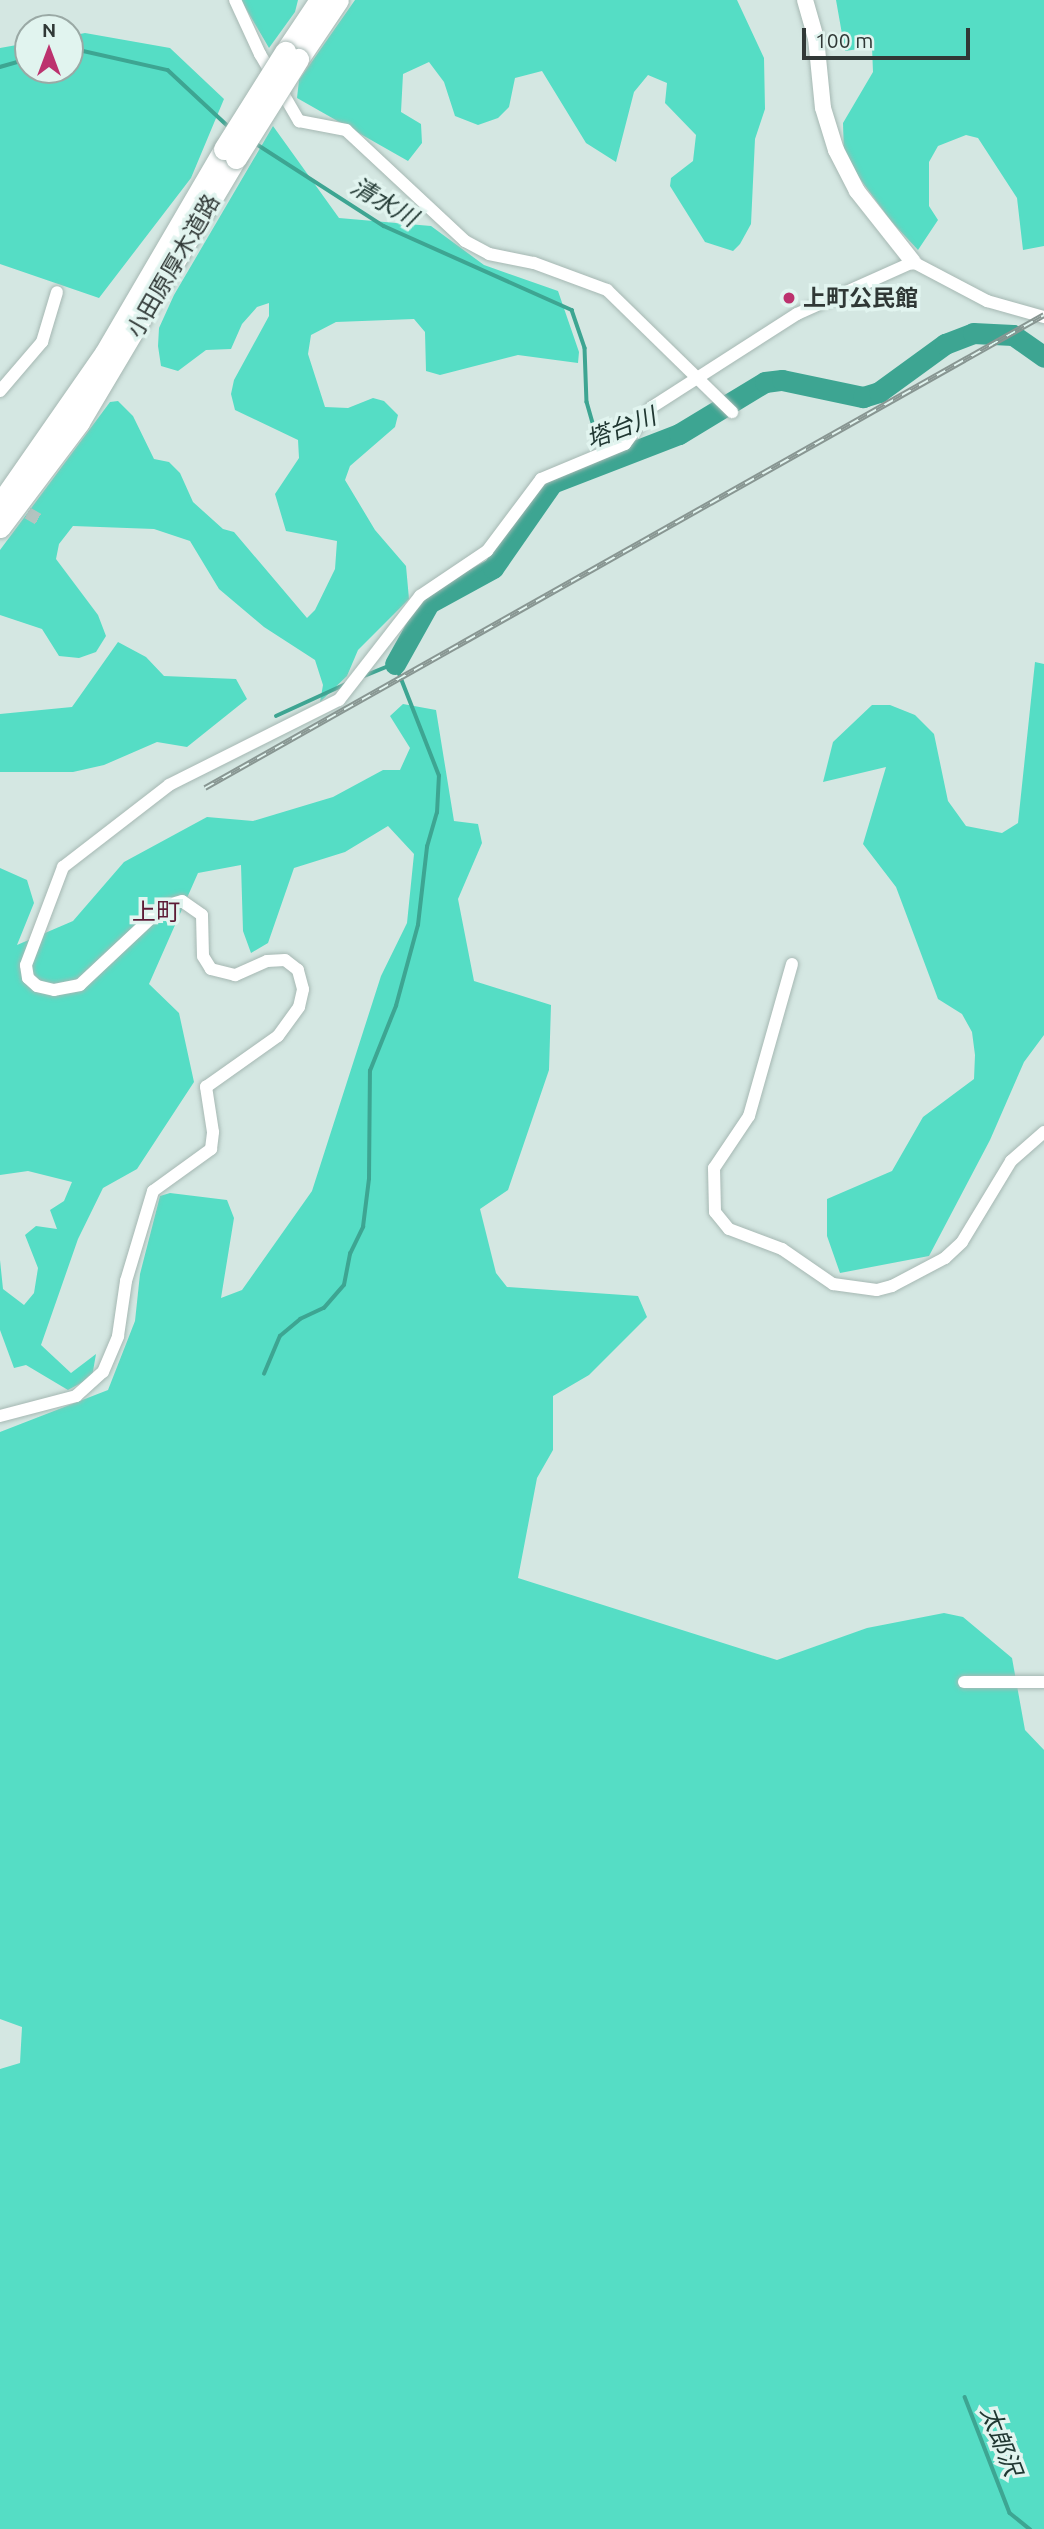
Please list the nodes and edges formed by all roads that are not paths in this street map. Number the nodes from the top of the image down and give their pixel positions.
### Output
1 (235, 0) edge
2 (320, 0) edge
3 (338, 0) edge
4 (805, 0) edge
5 (291, 55) junction
6 (230, 153) junction
7 (913, 262) junction
8 (57, 292) dead end
9 (1044, 317) edge
10 (700, 378) junction
11 (0, 391) edge
12 (732, 412) dead end
13 (0, 504) edge
14 (0, 527) edge
15 (792, 964) dead end
16 (1044, 1132) edge
17 (0, 1416) edge
18 (964, 1682) dead end
19 (1044, 1682) edge

1 - 10 street
2 - 5 highway, 小田原厚木道路
3 - 5 highway, 小田原厚木道路
4 - 7 street
5 - 6 highway, 小田原厚木道路, bridge
6 - 13 highway, 小田原厚木道路
6 - 14 highway, 小田原厚木道路
7 - 9 street
7 - 10 street
8 - 11 street
10 - 12 street
10 - 17 street
15 - 16 street
18 - 19 street

